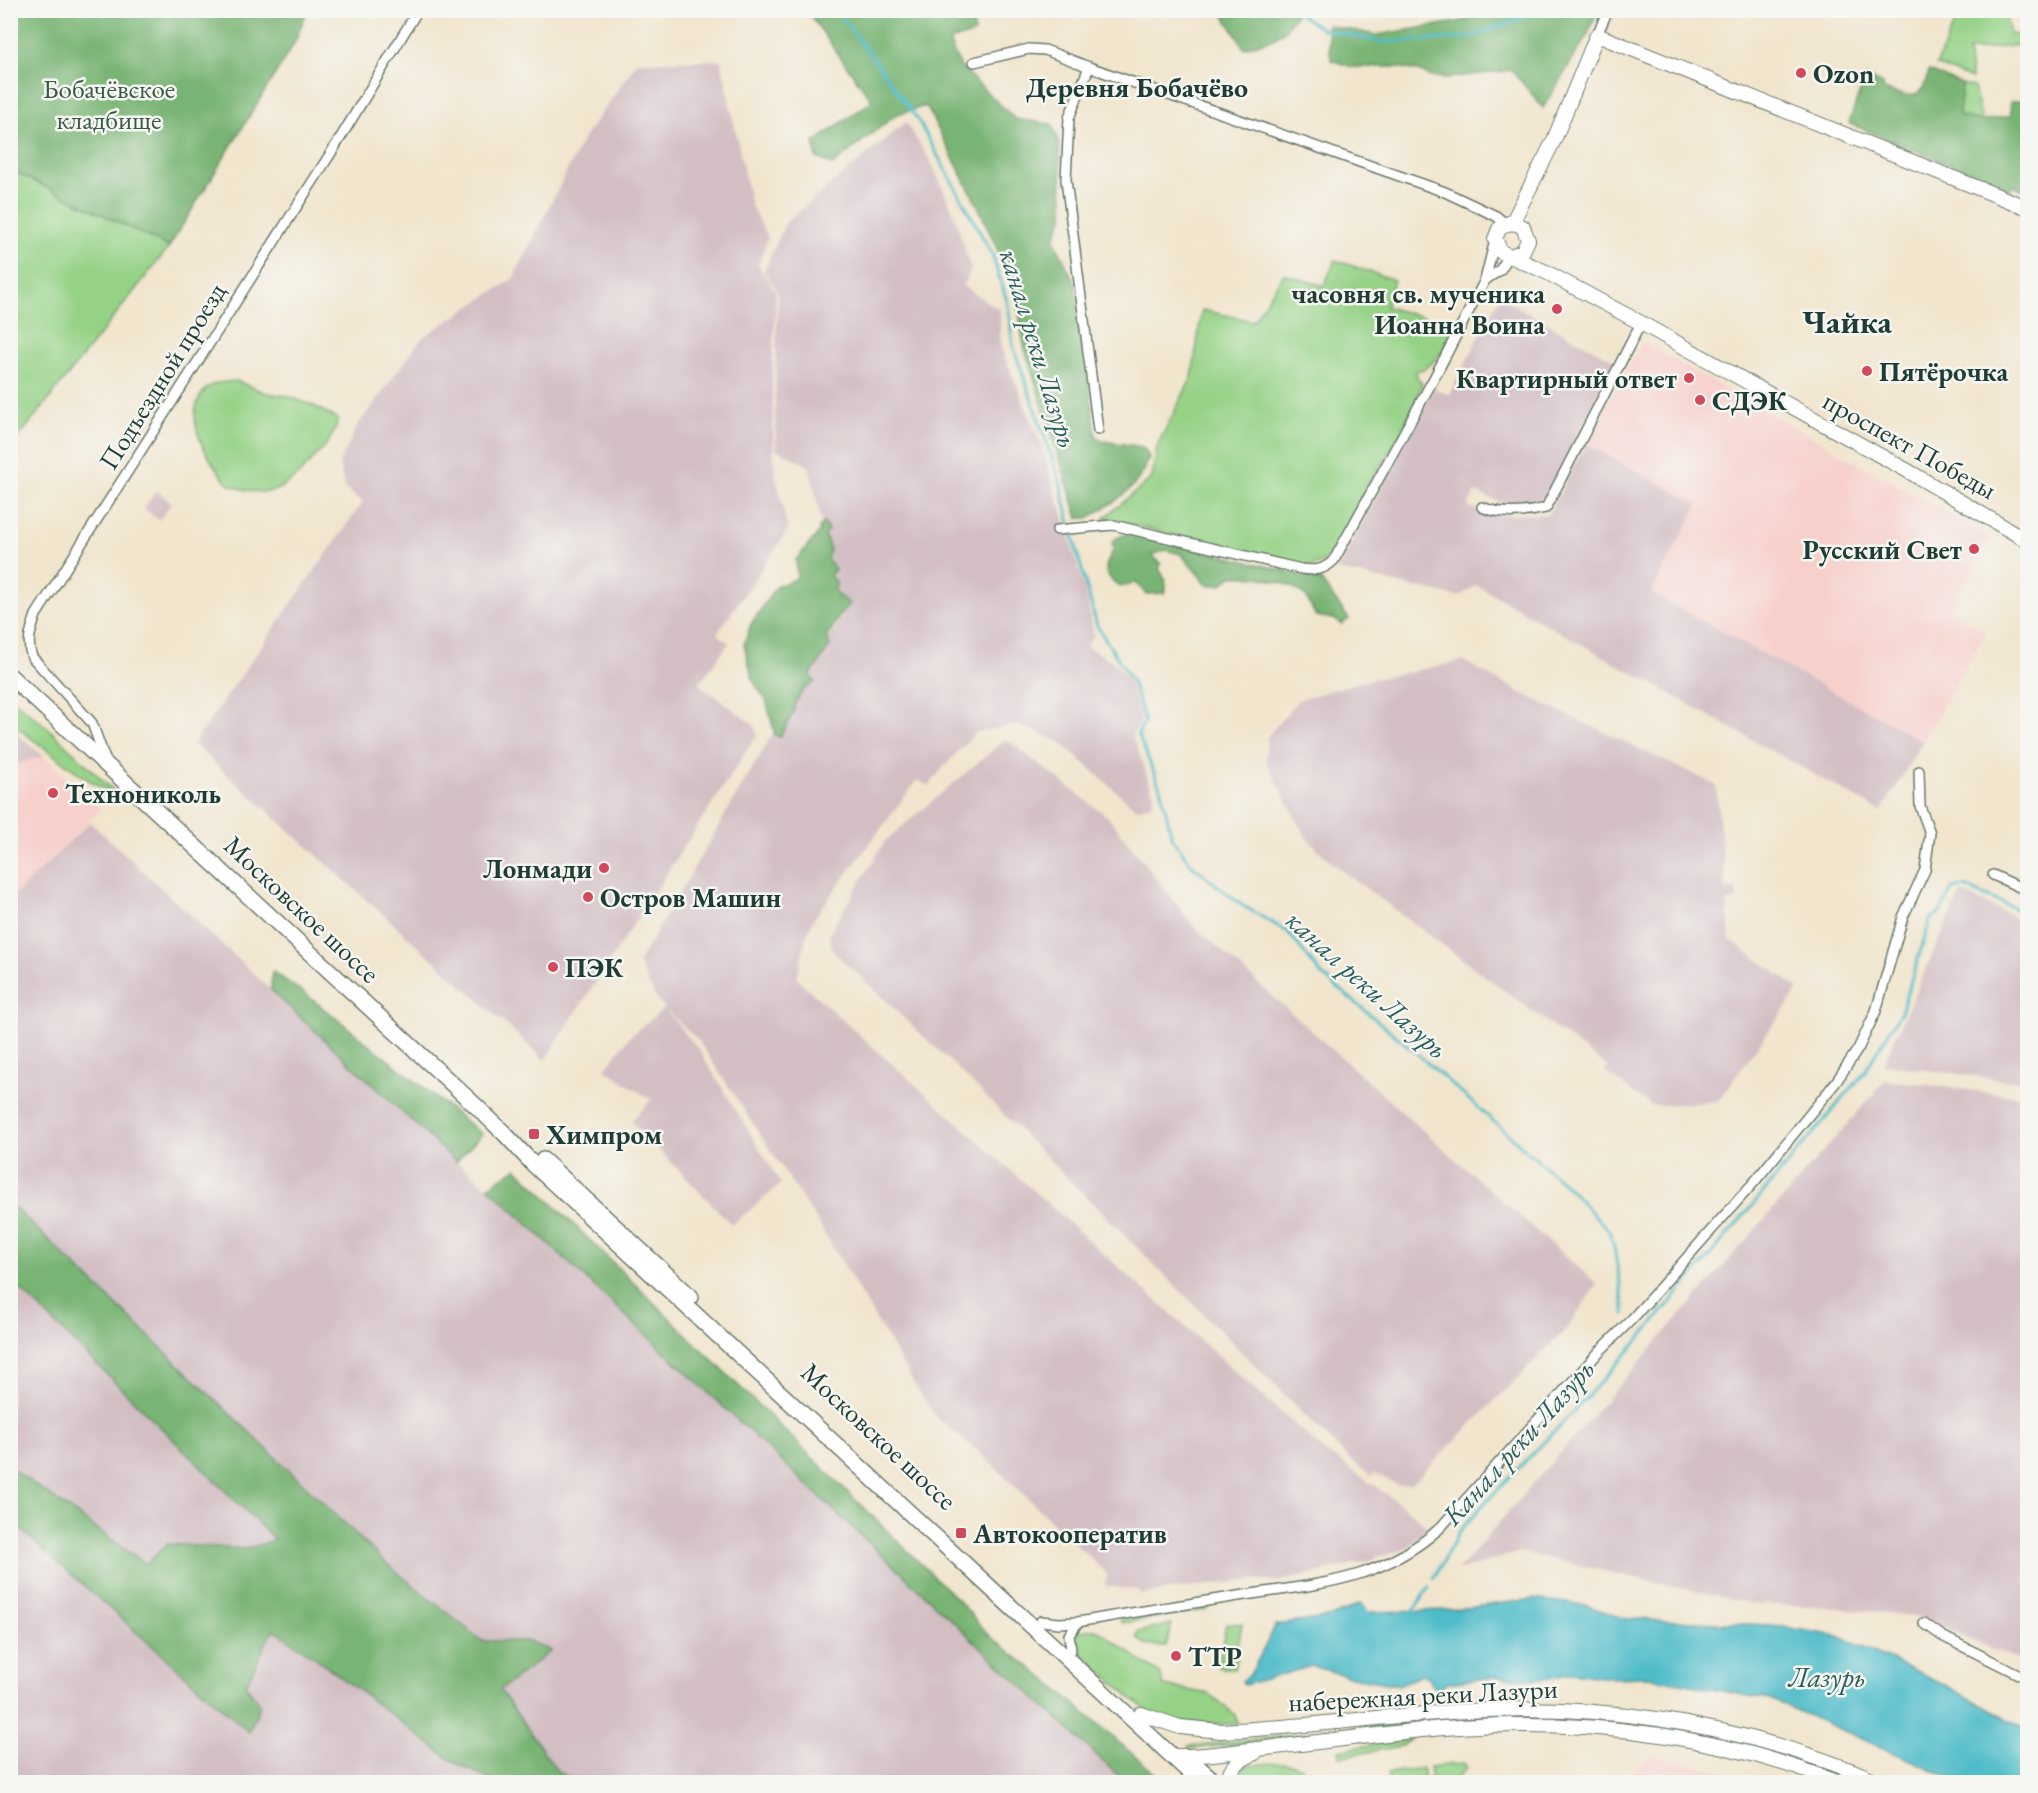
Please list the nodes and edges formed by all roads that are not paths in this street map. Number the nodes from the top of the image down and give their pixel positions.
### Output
1 (418, 10) edge
2 (1608, 10) edge
3 (1597, 35) junction
4 (974, 62) dead end
5 (1089, 67) junction
6 (1527, 195) junction
7 (2028, 208) edge
8 (1509, 224) junction
9 (1528, 237) junction
10 (1495, 240) junction
11 (1510, 256) junction
12 (1546, 272) junction
13 (1485, 280) junction
14 (1641, 323) junction
15 (1098, 430) dead end
16 (1482, 507) dead end
17 (1057, 530) dead end
18 (2028, 541) edge
19 (10, 676) edge
20 (107, 764) junction
21 (1919, 771) dead end
22 (1993, 875) dead end
23 (2028, 891) edge
24 (504, 1133) junction
25 (1041, 1621) junction
26 (1078, 1622) junction
27 (1924, 1623) dead end
28 (1071, 1650) junction
29 (2028, 1679) edge
30 (1439, 1713) junction
31 (1141, 1714) junction
32 (1412, 1716) junction
33 (1318, 1723) junction
34 (1440, 1729) junction
35 (1414, 1731) junction
36 (1320, 1742) junction
37 (1266, 1748) junction
38 (1180, 1756) junction
39 (1200, 1782) edge
40 (1215, 1782) edge
41 (1227, 1782) edge
42 (1837, 1782) edge
43 (1881, 1782) edge

1 - 20 street, Подъездной проезд
2 - 3 street
3 - 6 main road
3 - 7 main road
4 - 5 street
5 - 8 street
5 - 15 street
6 - 8 main road
6 - 9 main road
8 - 9 main road
8 - 10 main road
9 - 11 main road
9 - 12 main road
10 - 11 main road, проспект Победы
10 - 13 street
11 - 12 main road, проспект Победы
11 - 13 street
12 - 14 main road, проспект Победы
13 - 17 street
14 - 16 street
14 - 18 main road, проспект Победы
19 - 20 main road, Московское шоссе
20 - 24 main road, Московское шоссе
21 - 26 street
22 - 23 street
24 - 25 main road, Московское шоссе
24 - 38 main road, Московское шоссе
25 - 26 street
25 - 28 main road, Московское шоссе
26 - 28 street
27 - 29 street
28 - 31 main road, Московское шоссе
30 - 32 main road, набережная реки Лазури
30 - 34 main road
30 - 43 main road, набережная реки Лазури
31 - 33 main road, набережная реки Лазури
31 - 38 main road, Московское шоссе
32 - 33 main road, набережная реки Лазури
32 - 35 main road
33 - 36 main road
34 - 35 main road, набережная реки Лазури
34 - 42 main road, набережная реки Лазури
35 - 36 main road, набережная реки Лазури
36 - 37 main road, набережная реки Лазури
37 - 38 main road, набережная реки Лазури
37 - 41 main road
38 - 39 main road, Московское шоссе
38 - 40 main road, Московское шоссе

